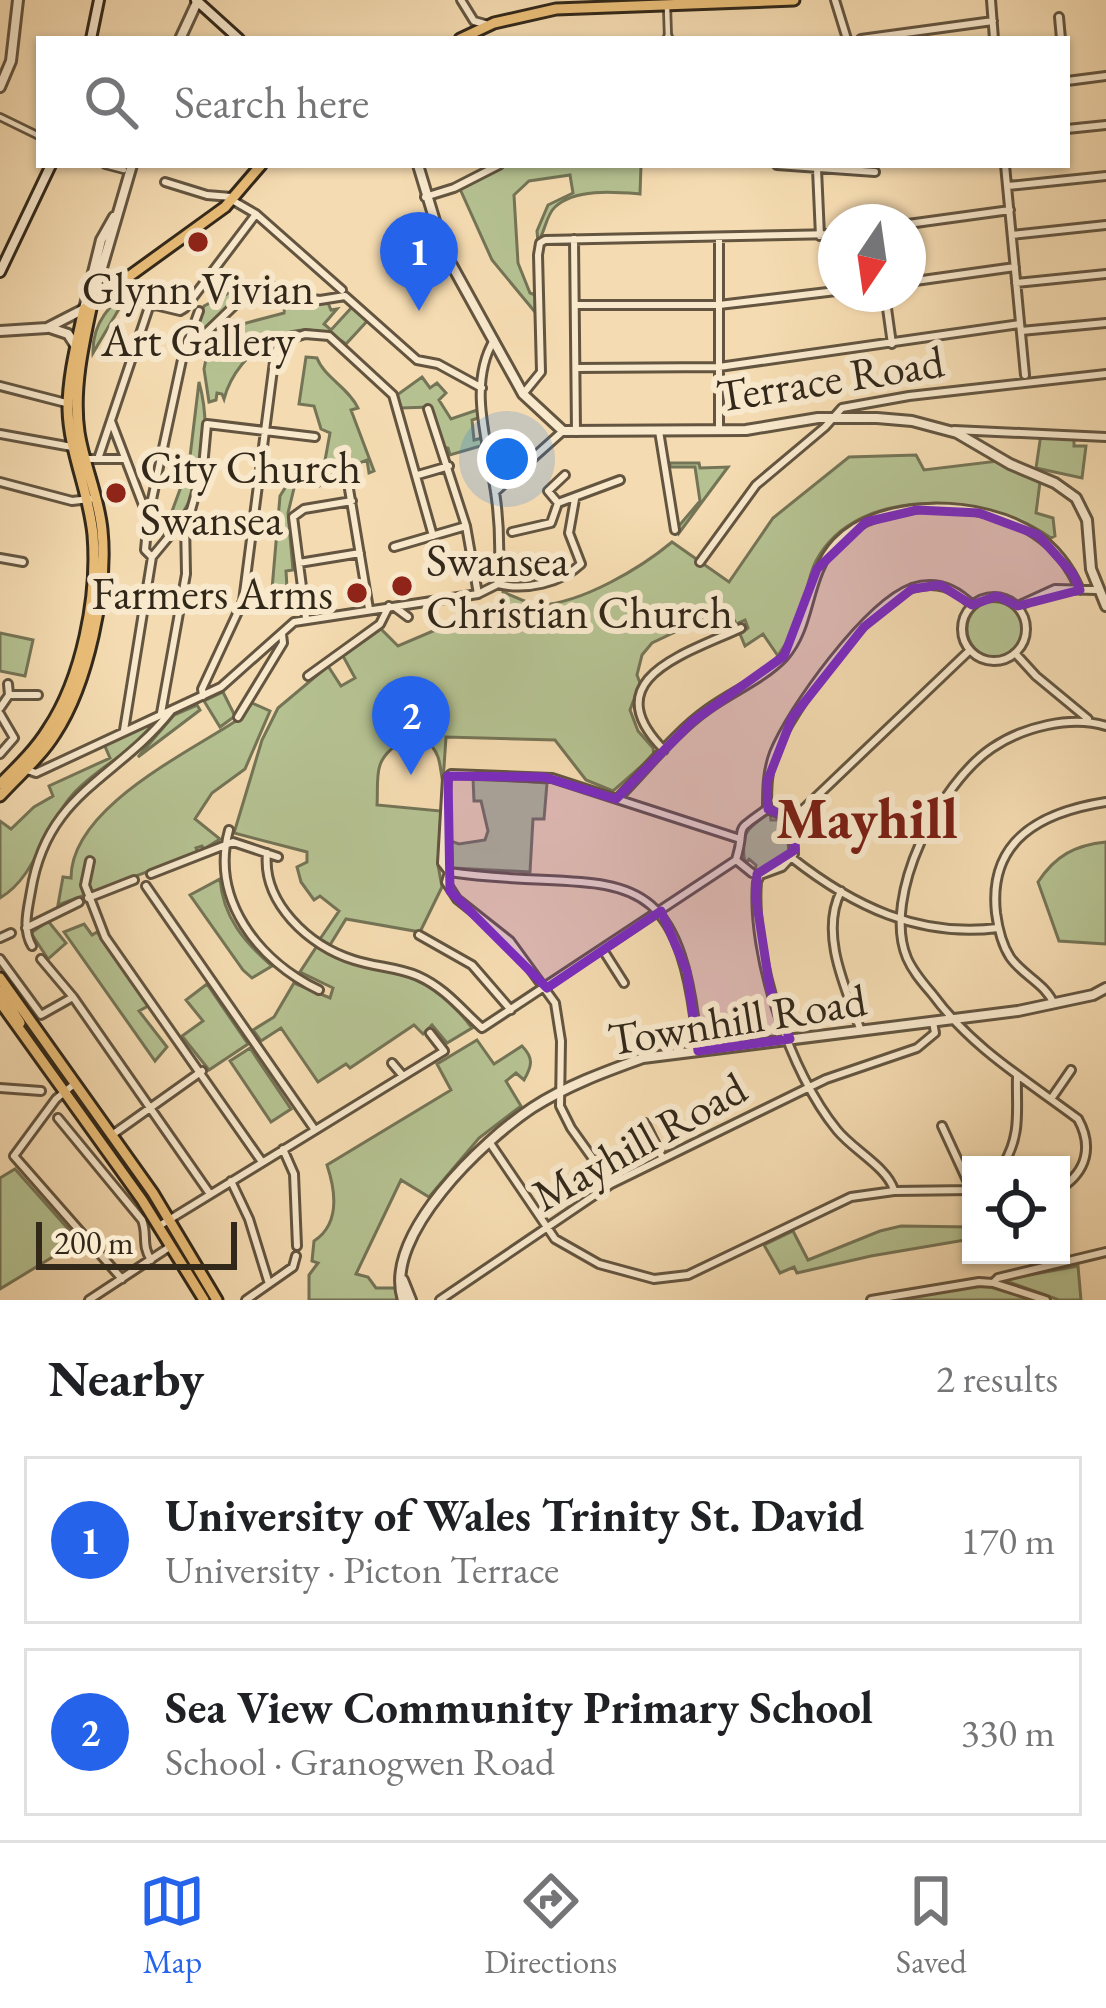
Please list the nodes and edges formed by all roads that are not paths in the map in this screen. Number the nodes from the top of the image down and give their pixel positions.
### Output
1 (18, 0) edge
2 (99, 0) edge
3 (197, 0) edge
4 (461, 0) edge
5 (794, 0) edge
6 (835, 0) edge
7 (991, 0) edge
8 (628, 3) edge
9 (667, 6) junction
10 (1059, 17) dead end
11 (993, 21) junction
12 (494, 23) junction
13 (93, 36) edge
14 (181, 36) edge
15 (236, 36) edge
16 (474, 36) edge
17 (668, 36) edge
18 (846, 36) edge
19 (883, 36) edge
20 (994, 36) edge
21 (1061, 36) edge
22 (1106, 76) edge
23 (1070, 81) edge
24 (0, 87) edge
25 (0, 117) edge
26 (1106, 124) edge
27 (1070, 129) edge
28 (36, 135) edge
29 (50, 168) edge
30 (128, 168) edge
31 (259, 168) edge
32 (419, 168) edge
33 (493, 168) edge
34 (801, 168) edge
35 (1006, 168) edge
36 (817, 170) junction
37 (875, 172) dead end
38 (1106, 176) edge
39 (165, 182) dead end
40 (1007, 186) junction
41 (236, 197) junction
42 (424, 197) junction
43 (819, 204) edge
44 (1010, 210) junction
45 (256, 214) junction
46 (926, 222) edge
47 (1106, 225) edge
48 (1012, 235) junction
49 (818, 236) edge
50 (719, 238) junction
51 (574, 239) junction
52 (1015, 266) junction
53 (0, 272) edge
54 (1106, 274) edge
55 (926, 279) edge
56 (1016, 283) junction
57 (145, 288) dead end
58 (343, 290) dead end
59 (818, 293) edge
60 (154, 305) junction
61 (574, 305) junction
62 (719, 305) junction
63 (88, 307) junction
64 (200, 311) dead end
65 (888, 312) edge
66 (1106, 323) edge
67 (1020, 327) junction
68 (47, 328) junction
69 (0, 332) edge
70 (494, 340) junction
71 (892, 344) junction
72 (76, 347) junction
73 (183, 355) junction
74 (719, 367) junction
75 (576, 368) junction
76 (1025, 374) dead end
77 (1106, 374) edge
78 (0, 386) edge
79 (482, 388) junction
80 (523, 394) junction
81 (68, 404) junction
82 (428, 409) dead end
83 (833, 419) junction
84 (111, 420) junction
85 (563, 430) junction
86 (719, 430) junction
87 (949, 430) junction
88 (265, 431) junction
89 (659, 431) junction
90 (576, 432) junction
91 (0, 434) edge
92 (315, 436) dead end
93 (1106, 437) edge
94 (72, 447) junction
95 (99, 456) junction
96 (125, 459) junction
97 (80, 461) junction
98 (449, 466) junction
99 (346, 471) dead end
100 (565, 475) dead end
101 (416, 476) junction
102 (620, 480) dead end
103 (0, 482) edge
104 (495, 492) junction
105 (152, 494) junction
106 (140, 496) junction
107 (91, 499) junction
108 (575, 499) junction
109 (352, 501) junction
110 (558, 503) junction
111 (148, 518) junction
112 (184, 521) junction
113 (466, 526) junction
114 (675, 530) dead end
115 (512, 532) dead end
116 (433, 536) junction
117 (394, 547) dead end
118 (360, 553) junction
119 (152, 557) junction
120 (0, 558) edge
121 (23, 562) dead end
122 (298, 562) junction
123 (700, 562) dead end
124 (498, 584) junction
125 (1079, 590) junction
126 (1096, 590) junction
127 (478, 594) junction
128 (972, 605) junction
129 (391, 606) junction
130 (1018, 606) junction
131 (1106, 606) edge
132 (369, 609) junction
133 (409, 617) dead end
134 (306, 618) junction
135 (741, 628) dead end
136 (281, 634) junction
137 (970, 650) junction
138 (1015, 653) junction
139 (308, 676) dead end
140 (8, 685) dead end
141 (9, 695) junction
142 (38, 695) dead end
143 (202, 696) junction
144 (173, 708) junction
145 (0, 711) edge
146 (161, 713) junction
147 (238, 717) dead end
148 (1091, 722) junction
149 (1106, 726) edge
150 (124, 730) junction
151 (664, 750) junction
152 (0, 754) edge
153 (27, 770) junction
154 (0, 784) edge
155 (0, 796) edge
156 (616, 799) junction
157 (1106, 802) edge
158 (767, 809) junction
159 (793, 819) junction
160 (229, 830) dead end
161 (737, 838) junction
162 (225, 844) junction
163 (266, 853) junction
164 (278, 856) dead end
165 (792, 858) junction
166 (736, 860) junction
167 (90, 861) dead end
168 (449, 872) junction
169 (151, 874) dead end
170 (756, 874) junction
171 (134, 880) dead end
172 (146, 886) dead end
173 (841, 892) junction
174 (88, 898) junction
175 (79, 902) dead end
176 (660, 912) junction
177 (902, 922) junction
178 (26, 928) junction
179 (998, 928) junction
180 (11, 933) dead end
181 (419, 935) dead end
182 (0, 938) edge
183 (32, 946) dead end
184 (603, 950) junction
185 (0, 958) edge
186 (40, 959) dead end
187 (0, 978) edge
188 (624, 983) dead end
189 (547, 988) junction
190 (1106, 988) edge
191 (319, 990) dead end
192 (0, 991) edge
193 (73, 997) junction
194 (0, 1002) edge
195 (1054, 1005) junction
196 (511, 1010) junction
197 (950, 1020) junction
198 (933, 1022) junction
199 (861, 1031) junction
200 (430, 1033) dead end
201 (790, 1039) junction
202 (30, 1045) junction
203 (698, 1051) junction
204 (392, 1063) dead end
205 (1071, 1070) dead end
206 (202, 1071) junction
207 (403, 1076) junction
208 (1017, 1076) junction
209 (810, 1087) junction
210 (0, 1088) edge
211 (68, 1088) junction
212 (41, 1090) dead end
213 (559, 1092) junction
214 (1052, 1099) junction
215 (152, 1108) junction
216 (58, 1118) dead end
217 (645, 1123) dead end
218 (942, 1126) dead end
219 (314, 1130) junction
220 (111, 1136) junction
221 (488, 1141) junction
222 (284, 1149) junction
223 (0, 1151) edge
224 (14, 1156) junction
225 (1007, 1156) edge
226 (662, 1157) junction
227 (262, 1162) junction
228 (962, 1169) edge
229 (231, 1181) junction
230 (1070, 1181) edge
231 (611, 1184) junction
232 (962, 1189) edge
233 (894, 1191) junction
234 (210, 1194) junction
235 (170, 1219) junction
236 (159, 1226) junction
237 (545, 1228) junction
238 (171, 1246) junction
239 (298, 1246) dead end
240 (1106, 1252) edge
241 (296, 1256) dead end
242 (151, 1259) junction
243 (122, 1279) junction
244 (993, 1282) junction
245 (269, 1284) junction
246 (89, 1300) edge
247 (204, 1300) edge
248 (217, 1300) edge
249 (246, 1300) edge
250 (407, 1300) edge
251 (440, 1300) edge
252 (871, 1300) edge
253 (1046, 1300) edge

1 - 24 street
2 - 13 street
3 - 14 street
3 - 15 street
4 - 12 street
5 - 9 main road
6 - 18 street
7 - 11 street
8 - 9 main road
8 - 12 main road
9 - 17 street
10 - 21 street
11 - 19 street
11 - 20 street
12 - 16 main road
22 - 23 street
25 - 28 street
26 - 27 street
29 - 53 street
30 - 63 street
31 - 41 main road
32 - 42 street
33 - 42 street
34 - 36 street
35 - 40 street
36 - 37 street
36 - 43 street
38 - 40 street
39 - 41 street
40 - 44 street
41 - 45 street
41 - 63 main road
42 - 70 street
44 - 46 street
44 - 48 street
45 - 58 street
45 - 60 street
47 - 48 street
48 - 52 street
49 - 50 street
50 - 51 street
50 - 62 street
51 - 61 street
51 - 80 street
52 - 55 street
52 - 56 street
54 - 56 street
56 - 67 street
57 - 60 street
59 - 62 street
60 - 84 street
61 - 62 street
61 - 75 street
62 - 74 street
63 - 68 street
63 - 72 main road
63 - 97 main road
64 - 73 street
65 - 71 street
66 - 67 street
67 - 71 street
67 - 76 street
68 - 69 street
68 - 72 street
70 - 79 street
70 - 80 street
71 - 74 street
72 - 81 main road
73 - 79 street
73 - 105 street
74 - 75 street
74 - 86 street
75 - 90 street
77 - 83 street, Terrace Road
78 - 81 street
79 - 104 street
80 - 85 street
81 - 94 main road
82 - 98 street
83 - 86 street, Terrace Road
83 - 87 street
83 - 123 street
84 - 95 street
84 - 96 street
85 - 90 street, Terrace Road
85 - 104 street
86 - 89 street, Terrace Road
87 - 93 street
87 - 126 street
88 - 92 street
88 - 101 street
88 - 112 street
88 - 143 street
89 - 90 street, Terrace Road
89 - 114 street
91 - 94 street
94 - 97 main road
95 - 96 street
95 - 97 street
96 - 106 street
97 - 107 main road
98 - 101 street
98 - 113 street
99 - 109 street
100 - 110 street
101 - 116 street
102 - 108 street
103 - 107 street
104 - 124 street
105 - 106 street
105 - 111 street
106 - 111 street
107 - 153 main road
107 - 154 main road
108 - 110 street
108 - 124 street
109 - 118 street
109 - 122 street
110 - 115 street
111 - 119 street
112 - 119 street
112 - 146 street
113 - 116 street
113 - 127 street
116 - 117 street
118 - 122 street
118 - 132 street
119 - 150 street
120 - 121 street
122 - 134 street
124 - 127 street
125 - 126 street
125 - 130 street
125 - 151 street
126 - 131 street
127 - 129 street
128 - 130 street
128 - 137 street
128 - 158 street
129 - 132 street
129 - 133 street
129 - 139 street
130 - 138 street
132 - 134 street
134 - 136 street
135 - 151 street
136 - 143 street
136 - 147 street
137 - 138 street
137 - 159 street
138 - 148 street
140 - 141 street
141 - 142 street
141 - 145 street
143 - 144 street
144 - 146 street
144 - 178 street
145 - 152 street
146 - 150 street
148 - 149 street
148 - 177 street
150 - 153 street
151 - 156 street
153 - 155 main road
156 - 161 street
156 - 168 street
157 - 179 street
158 - 159 street
158 - 161 street
159 - 165 street
160 - 162 street
161 - 166 street
162 - 163 street
162 - 169 street
162 - 191 street
163 - 164 street
163 - 196 street
165 - 170 street
165 - 173 street
166 - 170 street
166 - 176 street
167 - 174 street
168 - 176 street
168 - 189 street
170 - 201 street
171 - 174 street
172 - 219 street
173 - 177 street
173 - 199 street
174 - 206 street
175 - 178 street
176 - 184 street
176 - 203 street
177 - 179 street
177 - 197 street
178 - 183 street
179 - 195 street
180 - 182 street
181 - 196 street
184 - 188 street
184 - 189 street
185 - 193 street
186 - 193 street
187 - 211 main road
189 - 196 street
189 - 213 street
190 - 195 street, Townhill Road
192 - 202 main road
193 - 215 street
194 - 202 main road
195 - 197 street, Townhill Road
197 - 198 street, Townhill Road
197 - 208 street
198 - 199 street, Townhill Road
198 - 209 street, Mayhill Road
199 - 201 street, Townhill Road
200 - 207 street
201 - 203 street, Townhill Road
201 - 209 street
202 - 211 main road
203 - 213 street, Townhill Road
204 - 207 street
205 - 214 street
206 - 215 street
206 - 227 street
207 - 219 street
208 - 214 street
208 - 225 street
209 - 226 street, Mayhill Road
209 - 233 street
210 - 212 street
211 - 220 main road
211 - 224 street
211 - 236 main road
213 - 221 street, Townhill Road
213 - 231 street
214 - 230 street
215 - 220 street
215 - 234 street
216 - 242 street
217 - 226 street
218 - 228 street
219 - 222 street
220 - 235 main road
221 - 237 street
221 - 250 street, Townhill Road
222 - 227 street
222 - 239 street
223 - 224 street
224 - 243 street
226 - 231 street, Mayhill Road
227 - 229 street
229 - 234 street
229 - 245 street
231 - 237 street, Mayhill Road
232 - 233 street
233 - 237 street
234 - 235 street
235 - 236 street
235 - 248 main road
236 - 238 main road
237 - 251 street, Mayhill Road
238 - 242 street
238 - 247 main road
240 - 244 street
241 - 245 street
242 - 243 street
243 - 246 street
244 - 252 street
244 - 253 street
245 - 249 street

